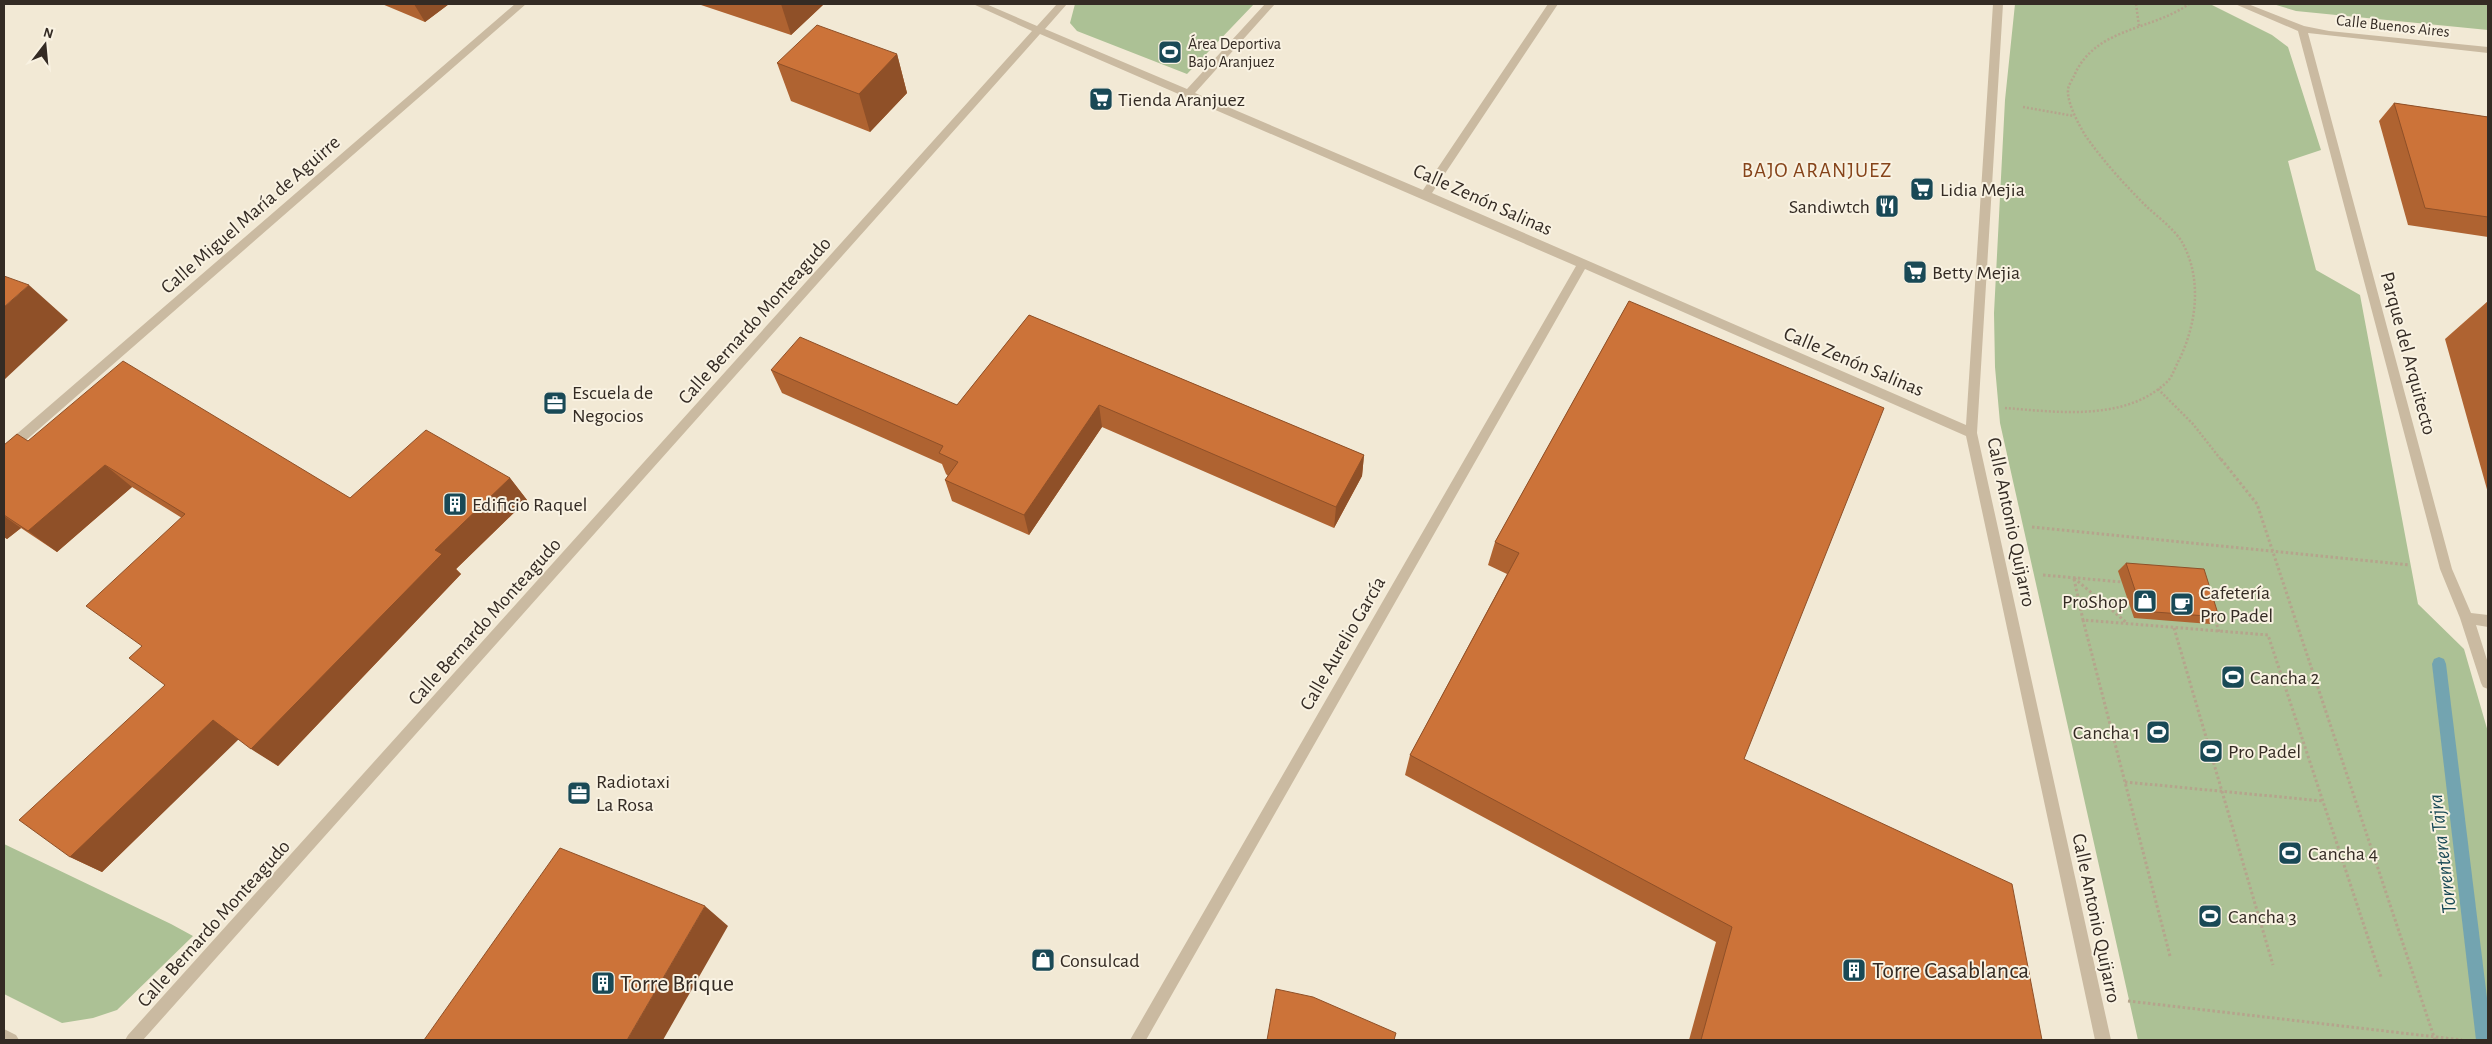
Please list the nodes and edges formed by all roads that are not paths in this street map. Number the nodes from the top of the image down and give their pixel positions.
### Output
1 (521, 4) edge
2 (978, 4) edge
3 (1062, 4) edge
4 (1270, 4) edge
5 (1553, 4) edge
6 (1998, 4) edge
7 (2240, 4) edge
8 (2302, 29) junction
9 (1040, 30) junction
10 (2488, 50) edge
11 (1189, 93) junction
12 (1425, 195) junction
13 (1582, 265) junction
14 (1971, 433) junction
15 (4, 452) edge
16 (2467, 618) junction
17 (2488, 620) edge
18 (2488, 683) edge
19 (4, 1037) edge
20 (11, 1040) edge
21 (133, 1040) edge
22 (1138, 1040) edge
23 (2103, 1040) edge

1 - 15 street, Calle Miguel María de Aguirre
2 - 9 street, Calle Zenón Salinas
3 - 9 street, Calle Bernardo Monteagudo
4 - 11 street
5 - 12 street
6 - 14 street, Calle Antonio Quijarro
7 - 8 street, Calle Buenos Aires
8 - 10 street, Calle Buenos Aires
8 - 16 street, Parque del Arquitecto
9 - 11 street, Calle Zenón Salinas
9 - 21 street, Calle Bernardo Monteagudo
11 - 12 street, Calle Zenón Salinas
12 - 13 street, Calle Zenón Salinas
13 - 14 street, Calle Zenón Salinas
13 - 22 street, Calle Aurelio García
14 - 23 street, Calle Antonio Quijarro
16 - 17 street
16 - 18 street, Parque del Arquitecto
19 - 20 street

